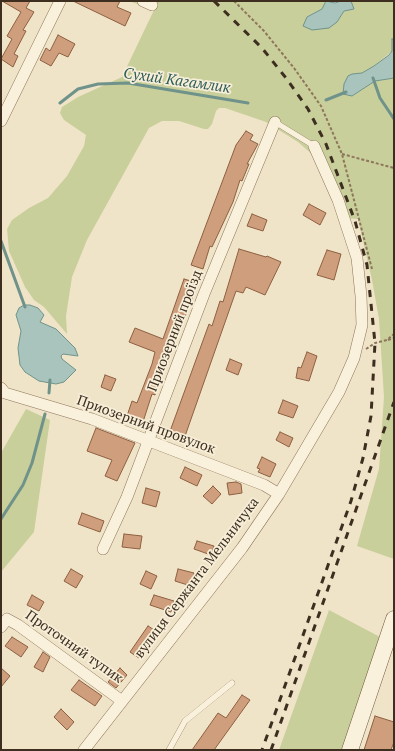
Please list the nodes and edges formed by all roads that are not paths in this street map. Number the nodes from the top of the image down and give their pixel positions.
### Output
1 (60, 1) edge
2 (1, 121) edge
3 (274, 122) joint
4 (314, 146) joint
5 (2, 392) edge
6 (149, 441) junction
7 (278, 494) junction
8 (103, 549) dead end
9 (394, 619) edge
10 (4, 623) edge
11 (232, 683) dead end
12 (122, 701) junction
13 (86, 749) edge
14 (168, 750) edge
15 (350, 750) edge

1 - 2 street
3 - 4 lane
3 - 6 street, Приозерний проїзд
4 - 7 street, вулиця Сержанта Мельничука
5 - 6 street, Приозерний провулок
6 - 7 street, Приозерний провулок
6 - 8 street, Приозерний проїзд
7 - 12 street, вулиця Сержанта Мельничука
9 - 15 street
10 - 12 street, Проточний тупик
11 - 14 lane
12 - 13 street, вулиця Сержанта Мельничука

